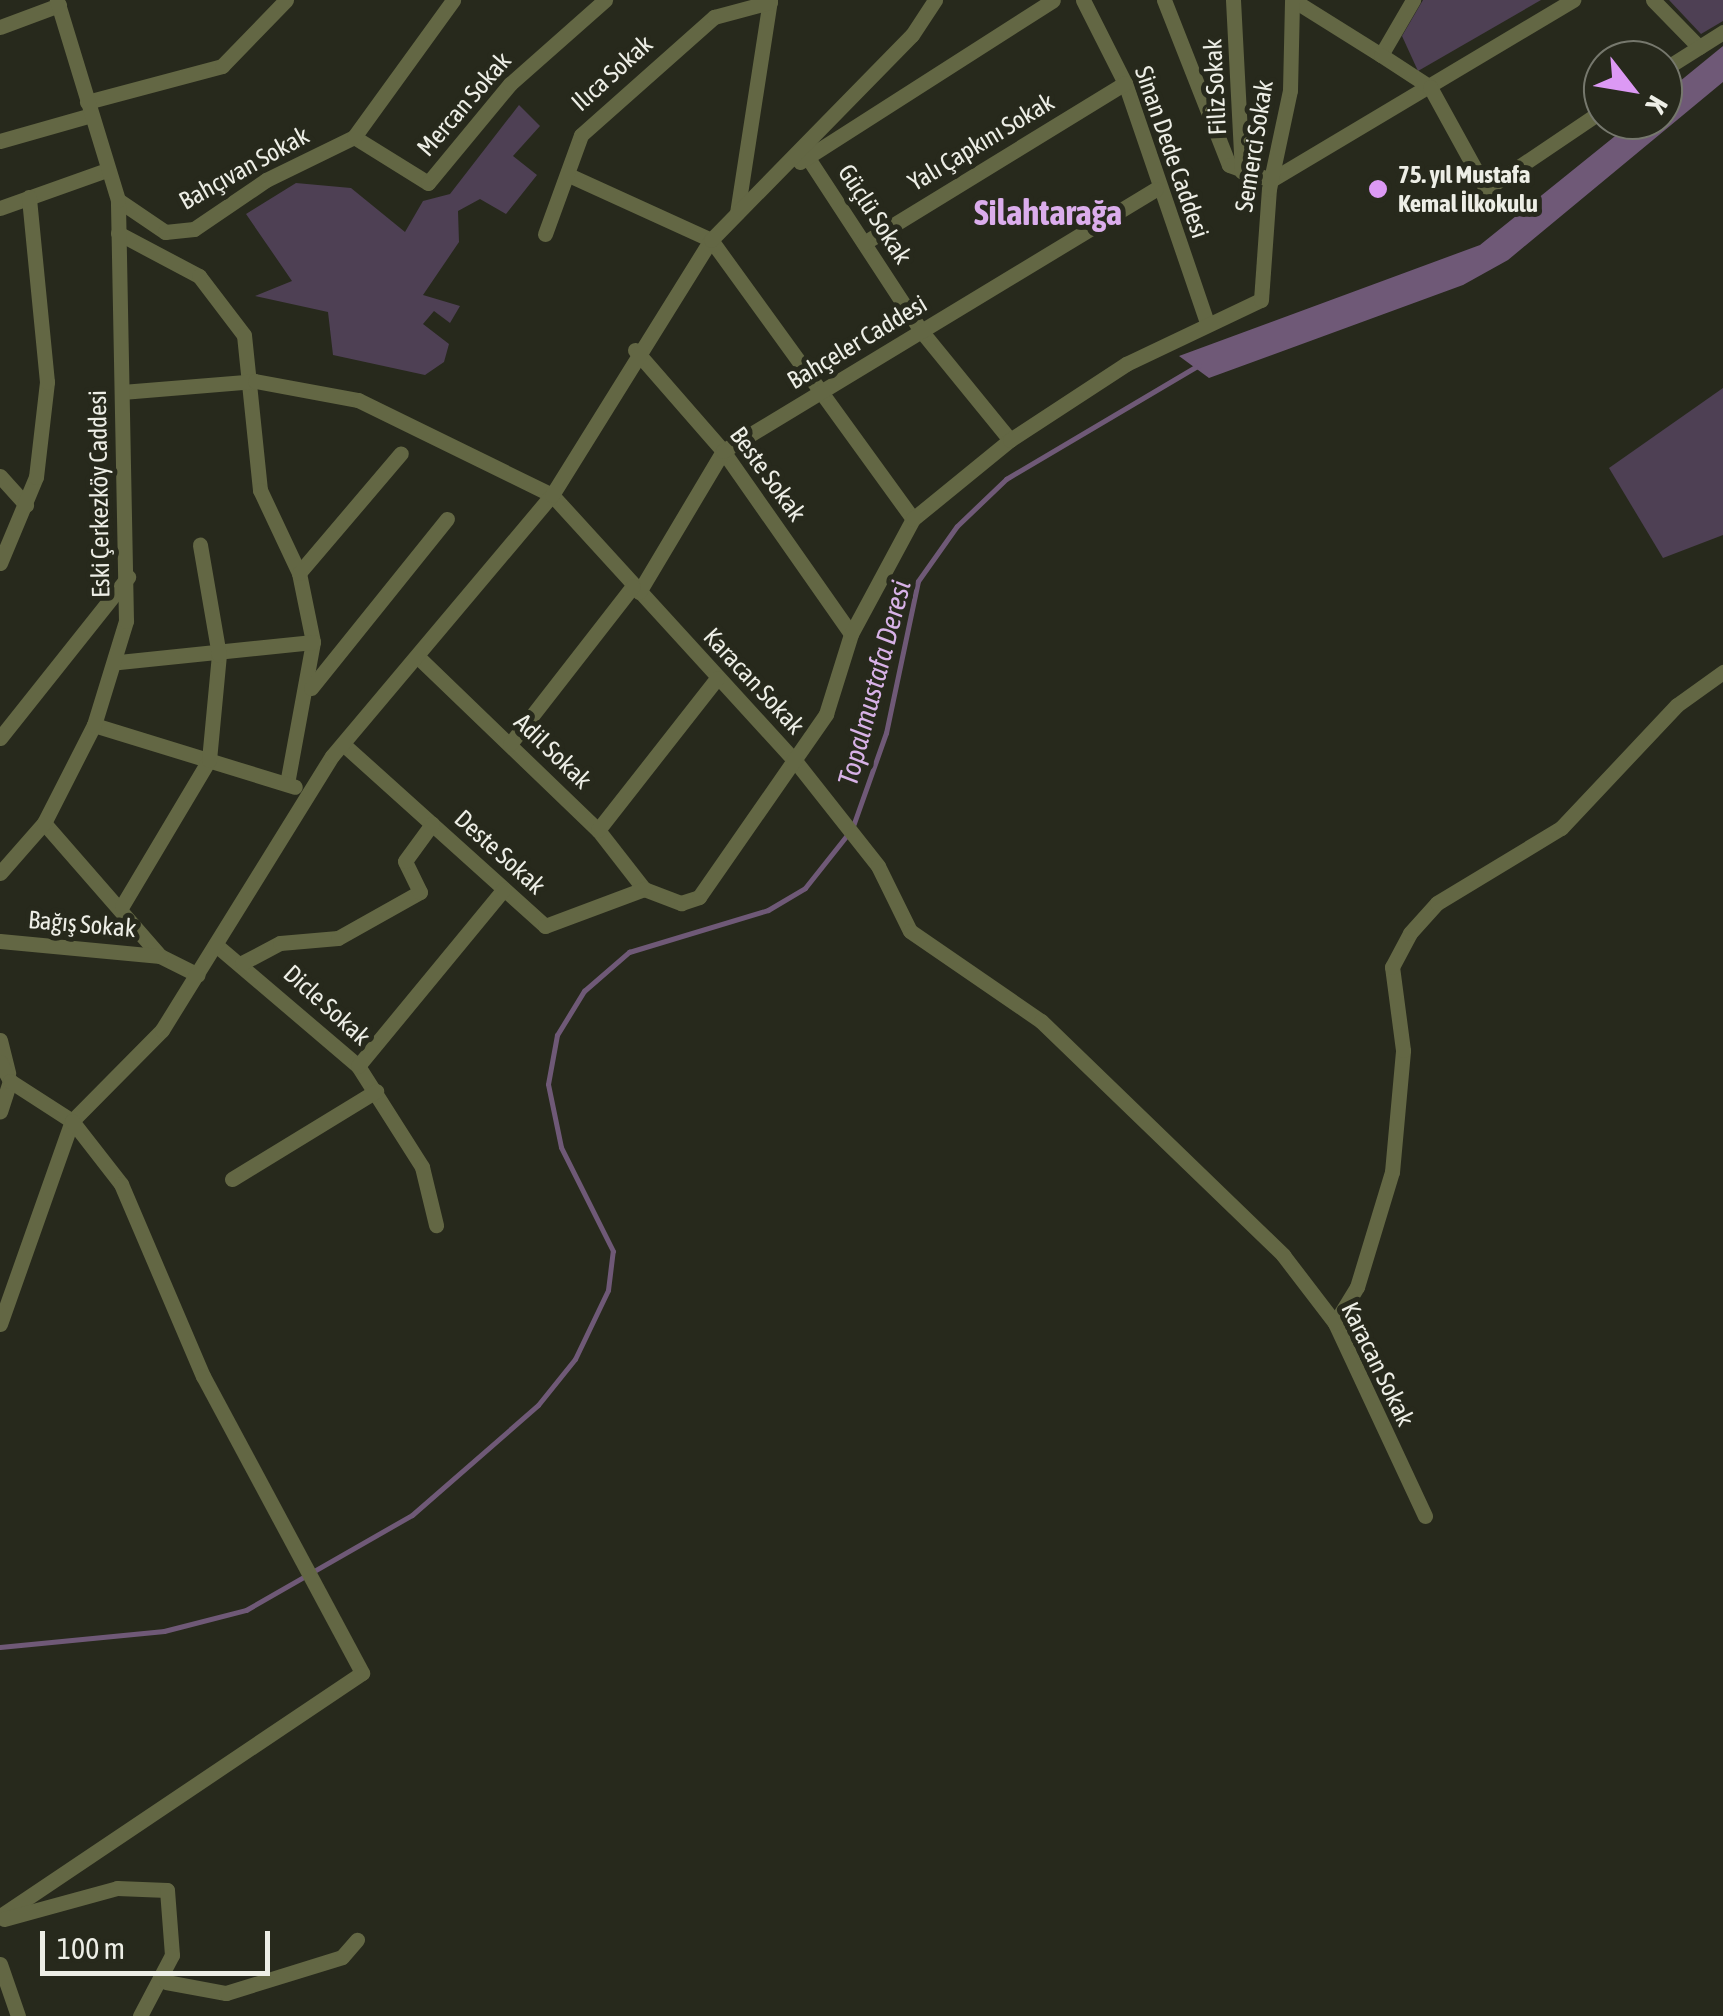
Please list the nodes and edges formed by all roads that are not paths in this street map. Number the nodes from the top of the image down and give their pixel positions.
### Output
1 (286, 0) edge
2 (453, 0) edge
3 (605, 0) edge
4 (935, 0) edge
5 (1053, 0) edge
6 (1083, 0) edge
7 (1164, 0) edge
8 (1233, 0) edge
9 (1292, 0) edge
10 (1413, 0) edge
11 (1573, 0) edge
12 (1653, 0) edge
13 (770, 1) edge
14 (58, 2) edge
15 (0, 27) edge
16 (1723, 32) edge
17 (1698, 47) junction
18 (1381, 54) junction
19 (1683, 57) edge
20 (1125, 83) junction
21 (1430, 87) junction
22 (89, 108) junction
23 (1583, 123) edge
24 (354, 138) junction
25 (0, 142) edge
26 (808, 158) junction
27 (107, 170) junction
28 (1242, 172) junction
29 (774, 174) junction
30 (573, 177) junction
31 (1270, 180) junction
32 (1156, 189) junction
33 (29, 198) junction
34 (118, 200) junction
35 (0, 208) edge
36 (737, 213) junction
37 (118, 233) junction
38 (545, 234) dead end
39 (711, 240) junction
40 (864, 243) junction
41 (1208, 324) junction
42 (922, 332) junction
43 (636, 350) junction
44 (255, 381) junction
45 (827, 390) junction
46 (122, 392) junction
47 (1010, 440) junction
48 (723, 451) junction
49 (402, 453) dead end
50 (0, 476) edge
51 (552, 496) junction
52 (26, 505) junction
53 (446, 519) dead end
54 (913, 519) junction
55 (200, 545) dead end
56 (0, 563) edge
57 (299, 573) junction
58 (128, 576) junction
59 (636, 589) junction
60 (851, 634) junction
61 (313, 642) junction
62 (219, 655) junction
63 (418, 656) junction
64 (120, 662) junction
65 (1723, 672) edge
66 (718, 678) junction
67 (311, 688) junction
68 (94, 725) junction
69 (0, 738) edge
70 (343, 744) junction
71 (510, 744) junction
72 (210, 760) junction
73 (796, 762) junction
74 (288, 784) junction
75 (308, 792) junction
76 (44, 823) junction
77 (432, 824) junction
78 (598, 830) junction
79 (0, 874) edge
80 (644, 888) junction
81 (504, 889) junction
82 (122, 906) junction
83 (0, 941) edge
84 (216, 945) junction
85 (160, 956) junction
86 (242, 963) junction
87 (198, 975) junction
88 (0, 1040) edge
89 (0, 1062) edge
90 (358, 1066) junction
91 (5, 1086) edge
92 (376, 1091) junction
93 (0, 1111) edge
94 (72, 1120) junction
95 (232, 1180) dead end
96 (436, 1224) dead end
97 (1335, 1323) junction
98 (0, 1324) edge
99 (1426, 1516) dead end
100 (0, 1918) edge
101 (356, 1940) dead end
102 (0, 1964) edge
103 (166, 1982) junction
104 (18, 2016) edge
105 (140, 2016) edge

1 - 22 street
2 - 24 street, Bahçıvan Sokak
3 - 24 street, Mercan Sokak
4 - 29 street
5 - 26 street
6 - 20 street, Sinan Dede Caddesi
7 - 28 street
8 - 28 street, Filiz Sokak
9 - 18 street
9 - 31 street, Semerci Sokak
10 - 18 street
11 - 21 street
12 - 17 street
13 - 30 street, Ilıca Sokak
13 - 36 street
14 - 15 street
14 - 22 street
16 - 17 street
17 - 19 street
18 - 21 street
20 - 32 street, Sinan Dede Caddesi
20 - 40 street, Yalı Çapkını Sokak
21 - 23 street
21 - 31 street
22 - 25 street
22 - 27 street
24 - 34 street, Bahçıvan Sokak
26 - 29 street
26 - 40 street, Güçlü Sokak
27 - 33 street
27 - 34 street
28 - 31 street
29 - 36 street
30 - 38 street, Ilıca Sokak
30 - 39 street
31 - 41 street, Semerci Sokak
32 - 41 street, Sinan Dede Caddesi
32 - 42 street, Bahçeler Caddesi
33 - 35 street
33 - 52 street
34 - 37 street, Eski Çerkezköy Caddesi
36 - 39 street
37 - 44 street
37 - 46 street, Eski Çerkezköy Caddesi
39 - 43 street
39 - 45 street
40 - 42 street, Güçlü Sokak
41 - 47 street
42 - 45 street, Bahçeler Caddesi
42 - 47 street, Güçlü Sokak
43 - 48 street, Beste Sokak
43 - 51 street
44 - 46 street, Karacan Sokak
44 - 51 street, Karacan Sokak
44 - 57 street
45 - 48 street, Bahçeler Caddesi
45 - 54 street
46 - 58 street, Eski Çerkezköy Caddesi
47 - 54 street
48 - 59 street, Bahçeler Caddesi
48 - 60 street, Beste Sokak
49 - 57 street
50 - 52 street
51 - 59 street, Karacan Sokak
51 - 63 street
52 - 56 street
53 - 67 street
54 - 60 street
55 - 62 street
57 - 61 street
58 - 64 street, Eski Çerkezköy Caddesi
58 - 69 street
59 - 66 street, Karacan Sokak
59 - 71 street, Bahçeler Caddesi
60 - 73 street
61 - 62 street
61 - 67 street
62 - 64 street
62 - 72 street
63 - 70 street
63 - 71 street, Adil Sokak
64 - 68 street, Eski Çerkezköy Caddesi
65 - 97 street
66 - 73 street, Karacan Sokak
66 - 78 street
67 - 74 street
68 - 72 street
68 - 76 street, Eski Çerkezköy Caddesi
70 - 75 street
70 - 77 street, Deste Sokak
71 - 78 street, Adil Sokak
72 - 74 street
72 - 82 street
73 - 80 street
73 - 97 street, Karacan Sokak
74 - 75 street
75 - 84 street
76 - 79 street, Eski Çerkezköy Caddesi
76 - 82 street
77 - 81 street, Deste Sokak
77 - 86 street
78 - 80 street, Adil Sokak
80 - 81 street, Deste Sokak
81 - 90 street
82 - 85 street
83 - 85 street, Bağış Sokak
84 - 86 street, Dicle Sokak
84 - 87 street
85 - 87 street
86 - 90 street, Dicle Sokak
87 - 94 street
88 - 91 street
89 - 91 street
90 - 92 street, Dicle Sokak
91 - 93 street
91 - 94 street
92 - 95 street
92 - 96 street, Dicle Sokak
94 - 98 street
94 - 100 street
97 - 99 street, Karacan Sokak
100 - 103 street
101 - 103 street
102 - 104 street
103 - 105 street

